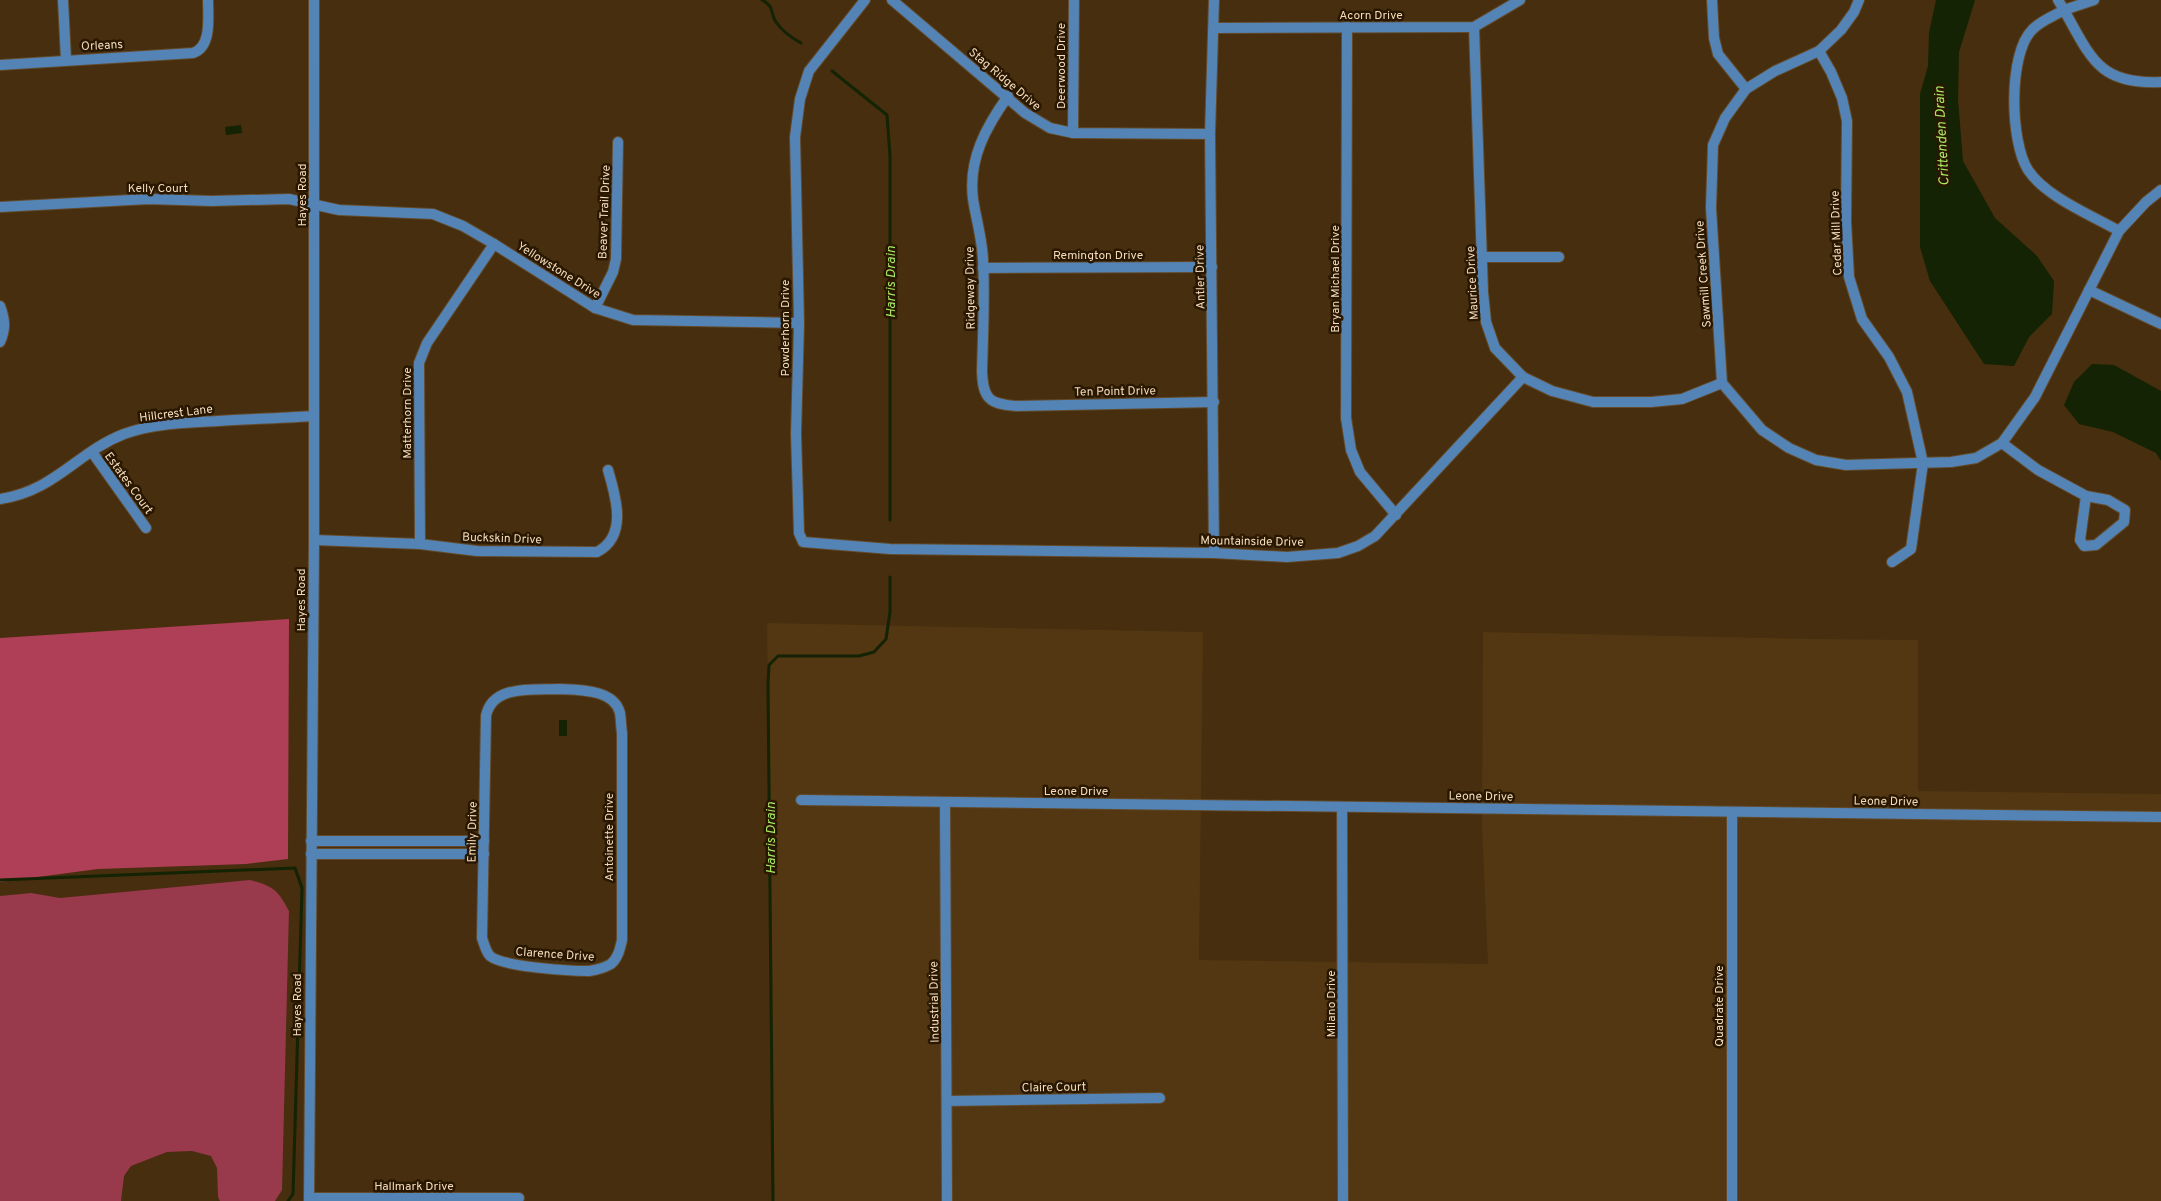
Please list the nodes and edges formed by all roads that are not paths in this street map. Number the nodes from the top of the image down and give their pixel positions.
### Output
1 (62, 0) edge
2 (208, 0) edge
3 (314, 0) edge
4 (866, 0) edge
5 (892, 0) edge
6 (1074, 0) edge
7 (1214, 0) edge
8 (1520, 0) edge
9 (1712, 0) edge
10 (1859, 0) edge
11 (2058, 0) edge
12 (2094, 0) edge
13 (2064, 10) junction
14 (1347, 27) junction
15 (1474, 27) junction
16 (1214, 28) junction
17 (1819, 50) junction
18 (66, 60) junction
19 (0, 65) edge
20 (2161, 82) edge
21 (1746, 89) junction
22 (1008, 96) junction
23 (1073, 133) junction
24 (1210, 134) junction
25 (618, 142) dead end
26 (2161, 190) edge
27 (315, 205) junction
28 (0, 207) edge
29 (2119, 231) junction
30 (494, 244) junction
31 (1482, 257) junction
32 (1560, 257) dead end
33 (983, 268) junction
34 (1212, 268) junction
35 (2089, 290) junction
36 (0, 306) edge
37 (595, 308) junction
38 (799, 323) junction
39 (2161, 324) edge
40 (2, 338) edge
41 (1523, 377) junction
42 (1722, 383) junction
43 (1214, 402) junction
44 (1016, 406) joint
45 (314, 416) junction
46 (2002, 443) junction
47 (92, 452) junction
48 (1923, 462) junction
49 (608, 470) dead end
50 (2086, 496) junction
51 (0, 499) edge
52 (1396, 515) junction
53 (146, 528) dead end
54 (314, 540) junction
55 (420, 544) junction
56 (937, 549) joint
57 (1214, 553) junction
58 (1892, 562) dead end
59 (622, 734) joint
60 (801, 800) dead end
61 (945, 802) junction
62 (1342, 807) junction
63 (1732, 812) junction
64 (2161, 816) edge
65 (311, 841) junction
66 (406, 841) junction
67 (484, 841) junction
68 (311, 854) junction
69 (406, 854) junction
70 (484, 854) junction
71 (482, 938) joint
72 (622, 940) joint
73 (1160, 1098) dead end
74 (947, 1101) junction
75 (519, 1198) dead end
76 (309, 1199) edge
77 (947, 1201) edge
78 (1343, 1201) edge
79 (1732, 1201) edge

1 - 18 street
2 - 18 street, Orleans
3 - 27 street, Hayes Road
4 - 38 street, Powderhorn Drive
5 - 22 street, Stag Ridge Drive
6 - 23 street, Deerwood Drive
7 - 16 street, Antler Drive
8 - 15 street
9 - 21 street
10 - 17 street, Sawmill Creek Drive
11 - 13 street
12 - 13 street
13 - 20 street
13 - 29 street
14 - 15 street, Acorn Drive
14 - 16 street, Acorn Drive
14 - 52 street, Bryan Michael Drive
15 - 31 street, Maurice Drive
16 - 24 street, Antler Drive
17 - 21 street, Sawmill Creek Drive
17 - 48 street, Cedar Mill Drive
18 - 19 street, Orleans
21 - 42 street, Sawmill Creek Drive
22 - 23 street, Stag Ridge Drive
22 - 33 street, Ridgeway Drive
23 - 24 street, Stag Ridge Drive
24 - 34 street, Antler Drive
25 - 37 street, Beaver Trail Drive
26 - 29 street
27 - 28 street, Kelly Court
27 - 30 street, Yellowstone Drive
27 - 45 street, Hayes Road
29 - 35 street
30 - 37 street, Yellowstone Drive
30 - 55 street, Matterhorn Drive
31 - 32 street
31 - 41 street, Maurice Drive
33 - 34 street, Remington Drive
33 - 44 street, Ridgeway Drive
34 - 43 street, Antler Drive
35 - 39 street
35 - 46 street
36 - 40 street
37 - 38 street, Yellowstone Drive
38 - 56 street, Powderhorn Drive
41 - 42 street, Maurice Drive
41 - 52 street, Mountainside Drive
42 - 48 street
43 - 44 street, Ten Point Drive
43 - 57 street, Antler Drive
45 - 47 street, Hillcrest Lane
45 - 54 street, Hayes Road
46 - 48 street
46 - 50 street
47 - 51 street, Hillcrest Lane
47 - 53 street, Estates Court
48 - 58 street
49 - 55 street, Buckskin Drive
50 - 50 street
52 - 57 street, Mountainside Drive
54 - 55 street, Buckskin Drive
54 - 65 street, Hayes Road
56 - 57 street, Mountainside Drive
59 - 67 street, Emily Drive
59 - 72 street, Antoinette Drive
60 - 61 street, Leone Drive
61 - 62 street, Leone Drive
61 - 74 street, Industrial Drive
62 - 63 street, Leone Drive
62 - 78 street, Milano Drive
63 - 64 street, Leone Drive
63 - 79 street, Quadrate Drive
65 - 66 street
65 - 68 street, Hayes Road
66 - 67 street
66 - 69 street
67 - 70 street, Emily Drive
68 - 69 street
68 - 76 street, Hayes Road
69 - 70 street
70 - 71 street, Emily Drive
71 - 72 street, Clarence Drive
73 - 74 street, Claire Court
74 - 77 street, Industrial Drive
75 - 76 street, Hallmark Drive

